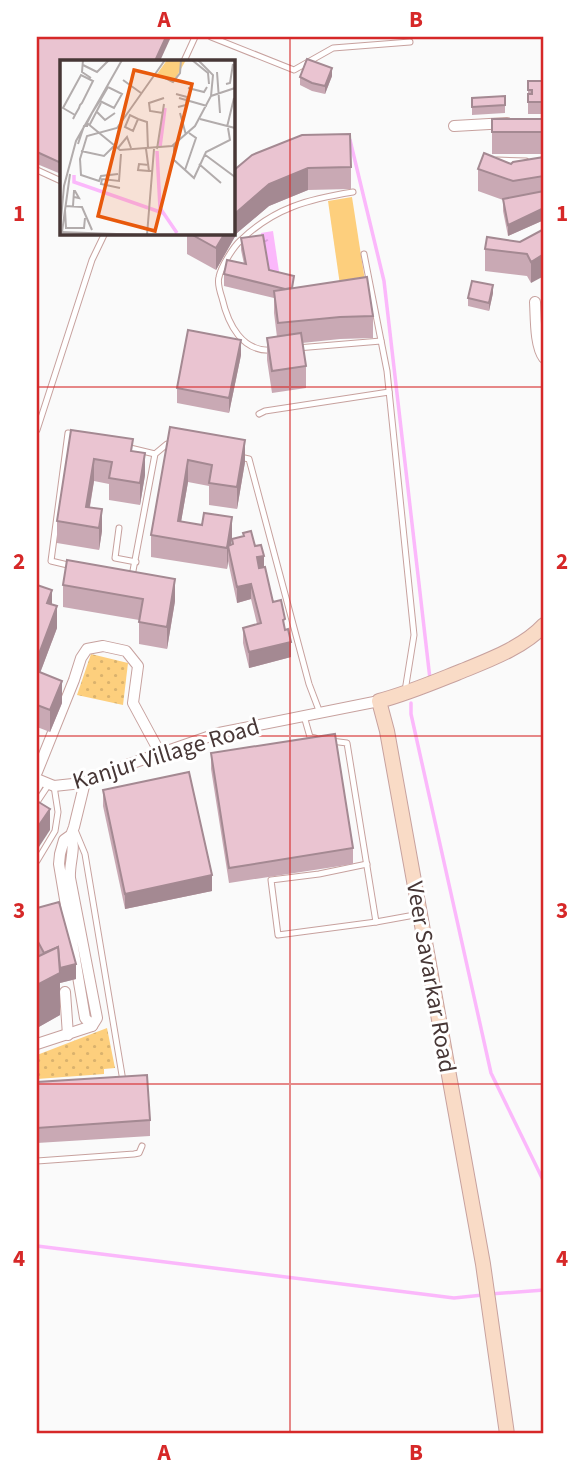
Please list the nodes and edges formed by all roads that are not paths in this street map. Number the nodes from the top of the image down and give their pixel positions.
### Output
1 (195, 37) edge
2 (211, 37) edge
3 (410, 42) dead end
4 (184, 60) edge
5 (519, 122) edge
6 (454, 126) dead end
7 (491, 160) edge
8 (531, 161) edge
9 (37, 170) edge
10 (60, 181) edge
11 (353, 192) dead end
12 (105, 234) edge
13 (364, 254) dead end
14 (535, 302) dead end
15 (381, 341) junction
16 (291, 349) edge
17 (278, 350) edge
18 (544, 358) edge
19 (389, 392) junction
20 (259, 414) dead end
21 (37, 430) edge
22 (81, 436) edge
23 (118, 445) edge
24 (180, 447) edge
25 (155, 454) junction
26 (235, 456) edge
27 (119, 528) dead end
28 (136, 562) junction
29 (78, 567) edge
30 (131, 580) edge
31 (544, 625) edge
32 (405, 694) junction
33 (380, 705) junction
34 (320, 713) junction
35 (304, 716) junction
36 (160, 753) junction
37 (43, 782) edge
38 (85, 782) junction
39 (37, 802) edge
40 (73, 831) junction
41 (37, 861) edge
42 (367, 864) junction
43 (420, 914) junction
44 (376, 922) junction
45 (65, 992) dead end
46 (68, 1035) junction
47 (37, 1044) edge
48 (124, 1088) edge
49 (142, 1146) dead end
50 (37, 1161) edge
51 (507, 1434) edge

1 - 4 lane
2 - 3 lane
5 - 6 street
7 - 8 lane
9 - 10 lane
11 - 17 lane
12 - 21 lane
13 - 15 lane
14 - 18 street
15 - 16 lane
15 - 19 lane
19 - 20 lane
19 - 32 lane
22 - 29 lane
23 - 25 lane
24 - 25 lane
25 - 28 lane
26 - 34 lane
27 - 28 lane
28 - 30 lane
31 - 32 street
32 - 33 street
33 - 34 street, Kanjur Village Road
33 - 43 street, Veer Savarkar Road
34 - 35 street, Kanjur Village Road
35 - 36 street, Kanjur Village Road
35 - 42 lane
36 - 37 street
36 - 38 street, Kanjur Village Road
37 - 38 street, Kanjur Village Road
37 - 39 lane
37 - 41 lane
38 - 40 street
40 - 46 street
40 - 48 lane
42 - 44 lane
42 - 44 lane
43 - 44 lane
43 - 51 street, Veer Savarkar Road
45 - 46 street
46 - 47 street
49 - 50 lane

